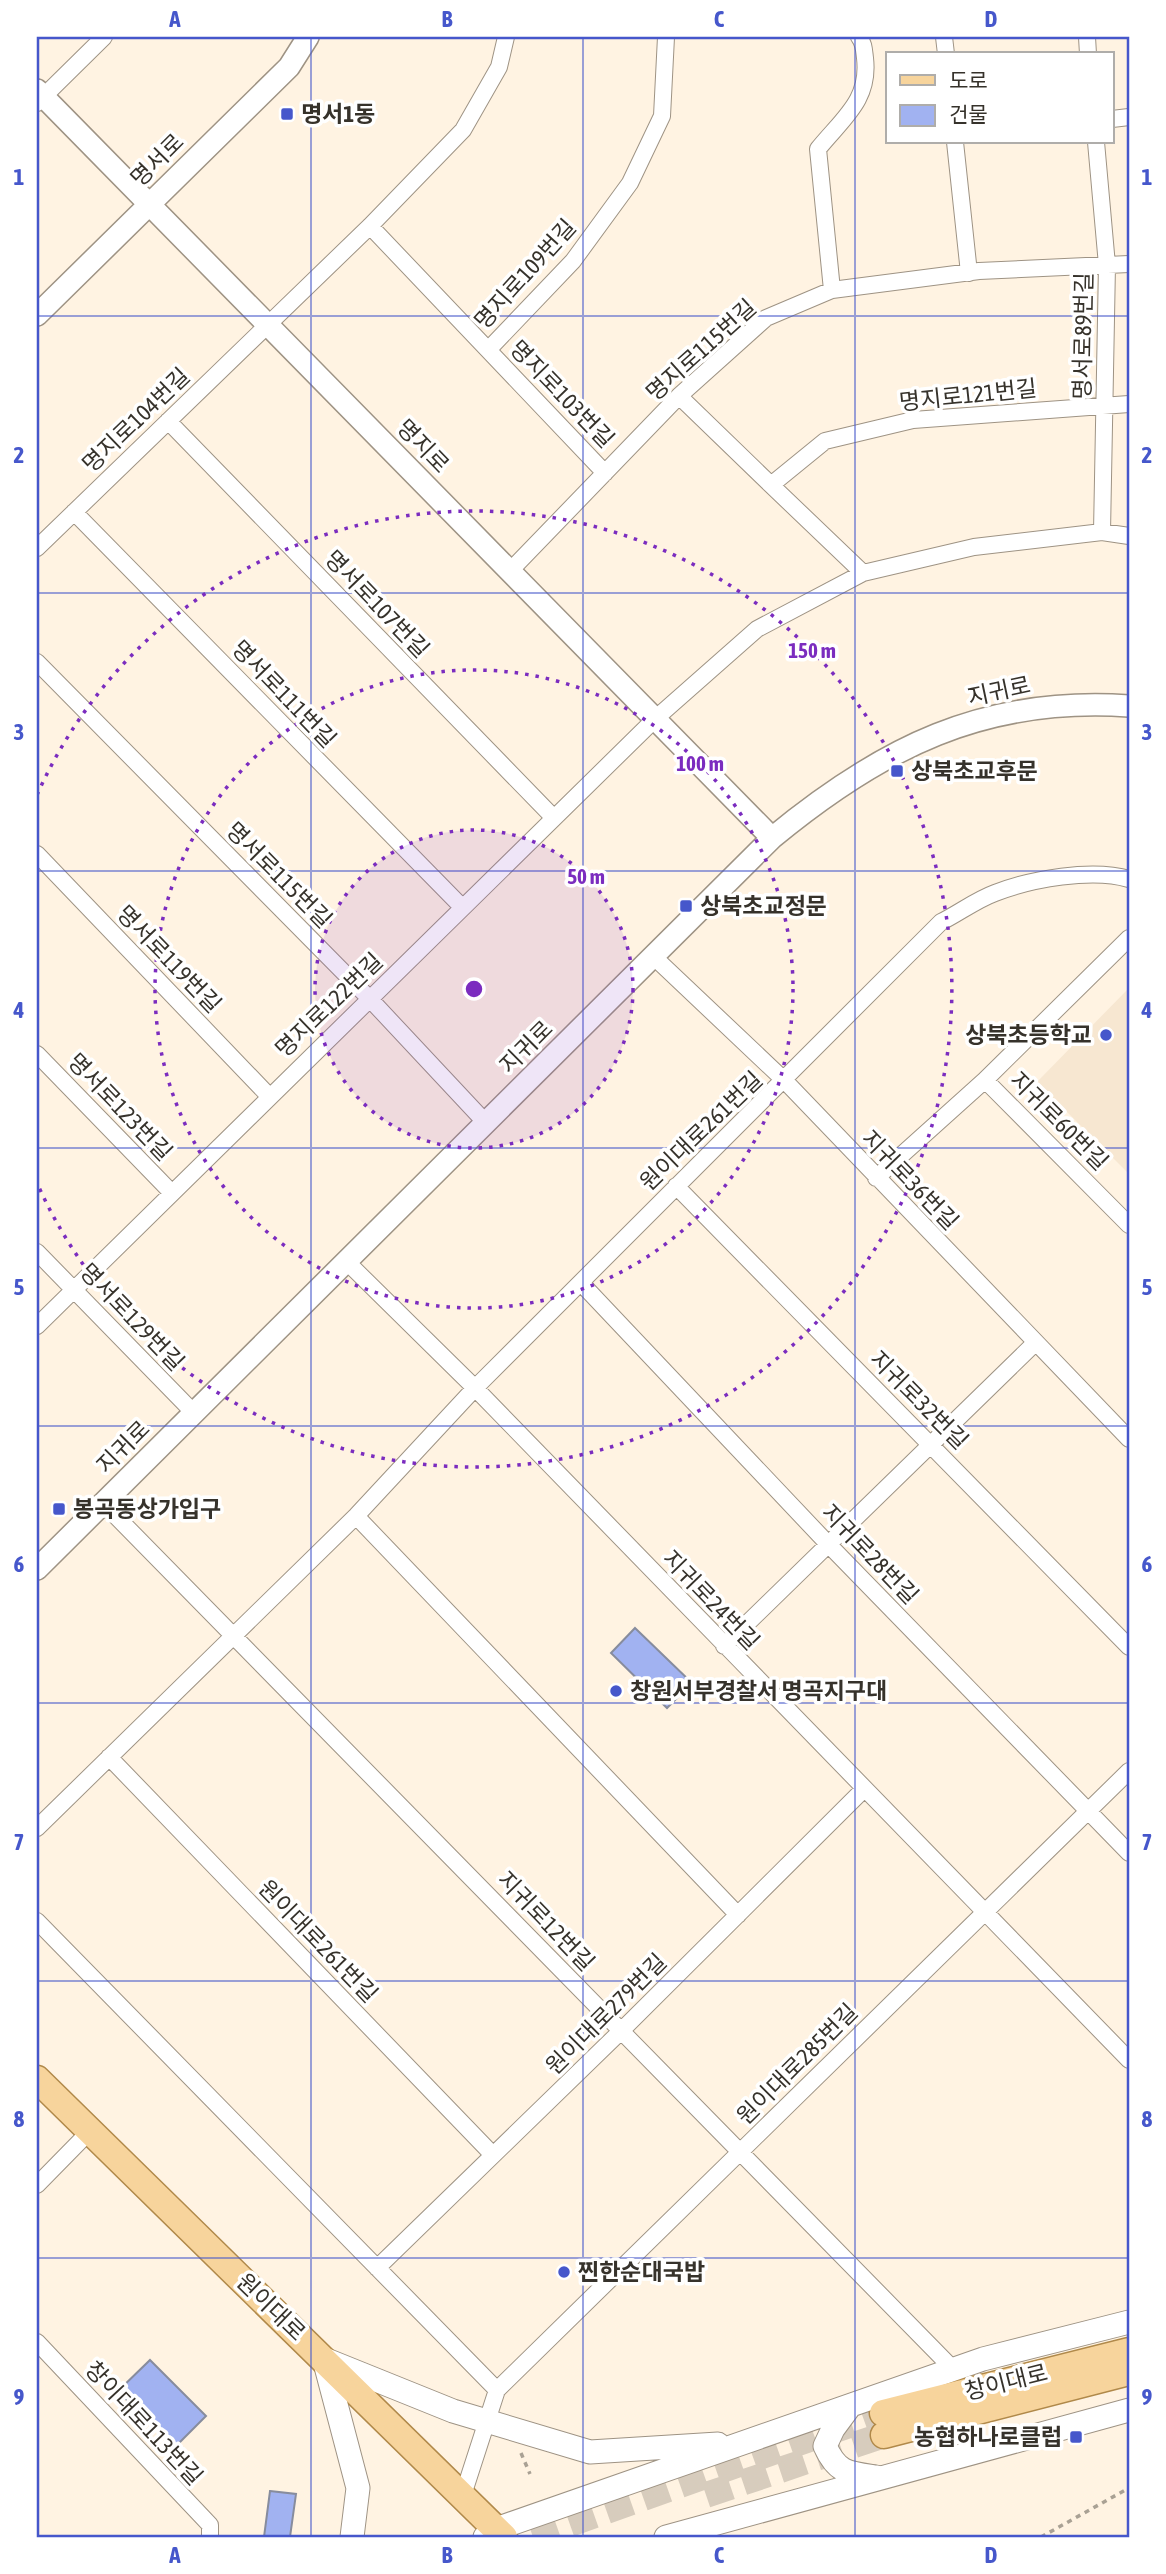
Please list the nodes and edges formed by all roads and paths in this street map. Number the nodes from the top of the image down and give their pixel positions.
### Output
1 (104, 37) edge
2 (308, 37) edge
3 (506, 37) edge
4 (666, 37) edge
5 (859, 37) edge
6 (39, 97) edge
7 (955, 144) edge
8 (1096, 144) edge
9 (150, 204) junction
10 (370, 226) junction
11 (1129, 264) edge
12 (1107, 265) junction
13 (969, 273) junction
14 (832, 290) junction
15 (37, 315) edge
16 (268, 324) junction
17 (488, 350) junction
18 (680, 396) junction
19 (1129, 404) edge
20 (1104, 405) junction
21 (168, 421) junction
22 (605, 473) junction
23 (771, 485) junction
24 (74, 512) junction
25 (1102, 532) junction
26 (1129, 536) edge
27 (37, 548) edge
28 (510, 571) junction
29 (863, 573) junction
30 (37, 662) edge
31 (1129, 706) edge
32 (655, 719) junction
33 (554, 818) junction
34 (772, 838) junction
35 (37, 854) edge
36 (1129, 879) edge
37 (462, 907) junction
38 (1129, 938) edge
39 (654, 957) junction
40 (369, 998) junction
41 (37, 1054) edge
42 (985, 1080) junction
43 (785, 1081) junction
44 (269, 1096) junction
45 (486, 1123) junction
46 (876, 1178) junction
47 (676, 1186) junction
48 (171, 1192) junction
49 (1129, 1225) edge
50 (37, 1252) edge
51 (347, 1262) junction
52 (581, 1283) junction
53 (74, 1291) junction
54 (37, 1326) edge
55 (1035, 1343) junction
56 (475, 1388) junction
57 (194, 1413) junction
58 (1129, 1439) edge
59 (932, 1446) junction
60 (103, 1503) junction
61 (356, 1516) junction
62 (829, 1545) junction
63 (37, 1569) edge
64 (236, 1635) junction
65 (723, 1646) junction
66 (1129, 1647) edge
67 (109, 1757) junction
68 (1129, 1771) edge
69 (864, 1789) junction
70 (1088, 1811) junction
71 (37, 1828) edge
72 (1129, 1853) edge
73 (984, 1911) junction
74 (738, 1915) junction
75 (37, 1921) edge
76 (621, 2031) junction
77 (1129, 2060) edge
78 (37, 2079) edge
79 (90, 2131) junction
80 (739, 2154) junction
81 (493, 2155) junction
82 (37, 2185) edge
83 (377, 2268) junction
84 (1129, 2322) edge
85 (37, 2342) edge
86 (1129, 2351) edge
87 (324, 2359) junction
88 (955, 2371) junction
89 (1129, 2372) edge
90 (497, 2390) junction
91 (850, 2406) junction
92 (1129, 2410) edge
93 (488, 2421) junction
94 (747, 2442) junction
95 (880, 2478) junction
96 (1129, 2488) edge
97 (463, 2495) junction
98 (495, 2535) edge
99 (677, 2535) edge
100 (209, 2537) edge
101 (352, 2537) edge
102 (1041, 2537) edge

1 - 6 street
2 - 9 street, 명서로
3 - 10 street
4 - 17 street, 명지로109번길
5 - 14 street
6 - 9 street, 명지로
7 - 13 street
8 - 12 street, 명서로89번길
9 - 15 street, 명서로
9 - 16 street, 명지로
10 - 16 street
10 - 17 street, 명지로103번길
11 - 12 street, 명지로115번길
12 - 13 street, 명지로115번길
12 - 20 street, 명서로89번길
13 - 14 street, 명지로115번길
14 - 18 street, 명지로115번길
16 - 21 street, 명지로104번길
16 - 28 street, 명지로
17 - 22 street, 명지로103번길
18 - 22 street, 명지로115번길
18 - 23 street
19 - 20 street, 명지로121번길
20 - 23 street, 명지로121번길
20 - 25 street, 명서로89번길
21 - 24 street, 명지로104번길
21 - 33 street, 명서로107번길
22 - 28 street, 명지로115번길
23 - 29 street
24 - 27 street, 명지로104번길
24 - 37 street, 명서로111번길
25 - 26 street
25 - 29 street
28 - 32 street, 명지로
29 - 32 street
30 - 40 street, 명서로115번길
31 - 34 street, 지귀로
32 - 33 street, 명지로122번길
32 - 34 street, 명지로
33 - 37 street, 명지로122번길
34 - 39 street, 지귀로
35 - 44 street, 명서로119번길
36 - 43 street, 원이대로261번길
37 - 40 street, 명지로122번길
38 - 42 street, 지귀로60번길
39 - 43 street, 지귀로36번길
39 - 45 street, 지귀로
40 - 44 street, 명지로122번길
40 - 45 street, 명서로115번길
41 - 48 street, 명서로123번길
42 - 46 street, 지귀로60번길
42 - 49 street, 지귀로60번길
43 - 46 street, 지귀로36번길
43 - 47 street, 원이대로261번길
44 - 48 street, 명지로122번길
45 - 51 street, 지귀로
46 - 55 street, 지귀로36번길
47 - 52 street, 원이대로261번길
47 - 59 street, 지귀로32번길
48 - 53 street, 명지로122번길
50 - 53 street, 명서로129번길
51 - 56 street, 지귀로24번길
51 - 57 street, 지귀로
52 - 56 street, 원이대로261번길
52 - 62 street, 지귀로28번길
53 - 54 street, 명지로122번길
53 - 57 street, 명서로129번길
55 - 58 street, 지귀로36번길
55 - 59 street
56 - 61 street, 원이대로261번길
56 - 65 street, 지귀로24번길
57 - 60 street, 지귀로
59 - 62 street
59 - 66 street, 지귀로32번길
60 - 63 street, 지귀로
60 - 64 street, 지귀로12번길
61 - 64 street, 원이대로261번길
61 - 74 street
62 - 65 street
62 - 70 street, 지귀로28번길
64 - 67 street, 원이대로261번길
64 - 76 street, 지귀로12번길
65 - 69 street, 지귀로24번길
67 - 71 street, 원이대로261번길
67 - 81 street, 원이대로261번길
68 - 70 street, 원이대로285번길
69 - 73 street, 지귀로24번길
69 - 74 street, 원이대로279번길
70 - 72 street, 지귀로28번길
70 - 73 street, 원이대로285번길
73 - 77 street, 지귀로24번길
73 - 80 street, 원이대로285번길
74 - 76 street, 원이대로279번길
75 - 83 street
76 - 80 street, 지귀로12번길
76 - 81 street, 원이대로279번길
78 - 79 main road, 원이대로
79 - 82 street
79 - 87 main road, 원이대로
80 - 88 street, 지귀로12번길
80 - 90 street, 원이대로285번길
81 - 83 street, 원이대로279번길
83 - 90 street
84 - 88 main road
85 - 100 street, 창이대로113번길
86 - 89 main road, 창이대로
87 - 93 main road
87 - 97 main road, 원이대로
87 - 101 main road
88 - 91 main road
90 - 93 street
91 - 94 main road
91 - 95 main road
92 - 95 main road
93 - 94 main road
93 - 97 street
94 - 98 main road
95 - 99 main road
96 - 102 path
97 - 98 main road, 원이대로

